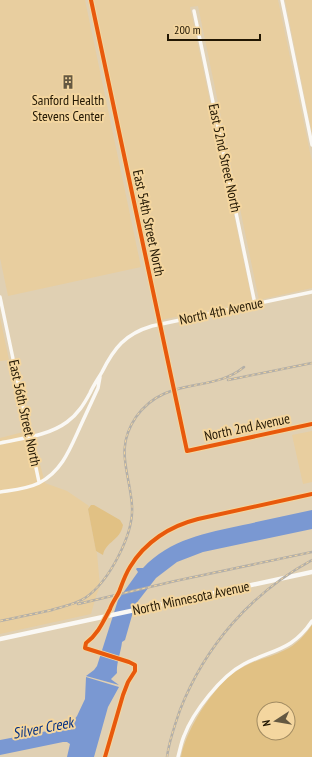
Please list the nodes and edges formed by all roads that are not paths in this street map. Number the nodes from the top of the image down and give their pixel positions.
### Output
1 (91, 0) edge
2 (282, 0) edge
3 (194, 11) dead end
4 (312, 145) edge
5 (312, 292) edge
6 (0, 297) edge
7 (255, 304) junction
8 (160, 324) junction
9 (102, 372) junction
10 (312, 424) edge
11 (30, 436) junction
12 (0, 443) edge
13 (186, 451) joint
14 (39, 482) junction
15 (0, 492) edge
16 (312, 572) edge
17 (312, 621) edge
18 (0, 639) edge
19 (178, 757) edge

1 - 8 street, East 54th Street North
2 - 4 street
3 - 7 street, East 52nd Street North
5 - 7 street, North 4th Avenue
6 - 11 street, East 56th Street North
7 - 8 street, North 4th Avenue
8 - 9 street, North 4th Avenue
8 - 13 street, East 54th Street North
9 - 11 street, North 4th Avenue
9 - 14 street, North 4th Avenue
10 - 13 street, North 2nd Avenue
11 - 12 street, North 4th Avenue
11 - 14 street, East 56th Street North
14 - 15 street, North 4th Avenue
16 - 18 main road, North Minnesota Avenue
17 - 19 street

